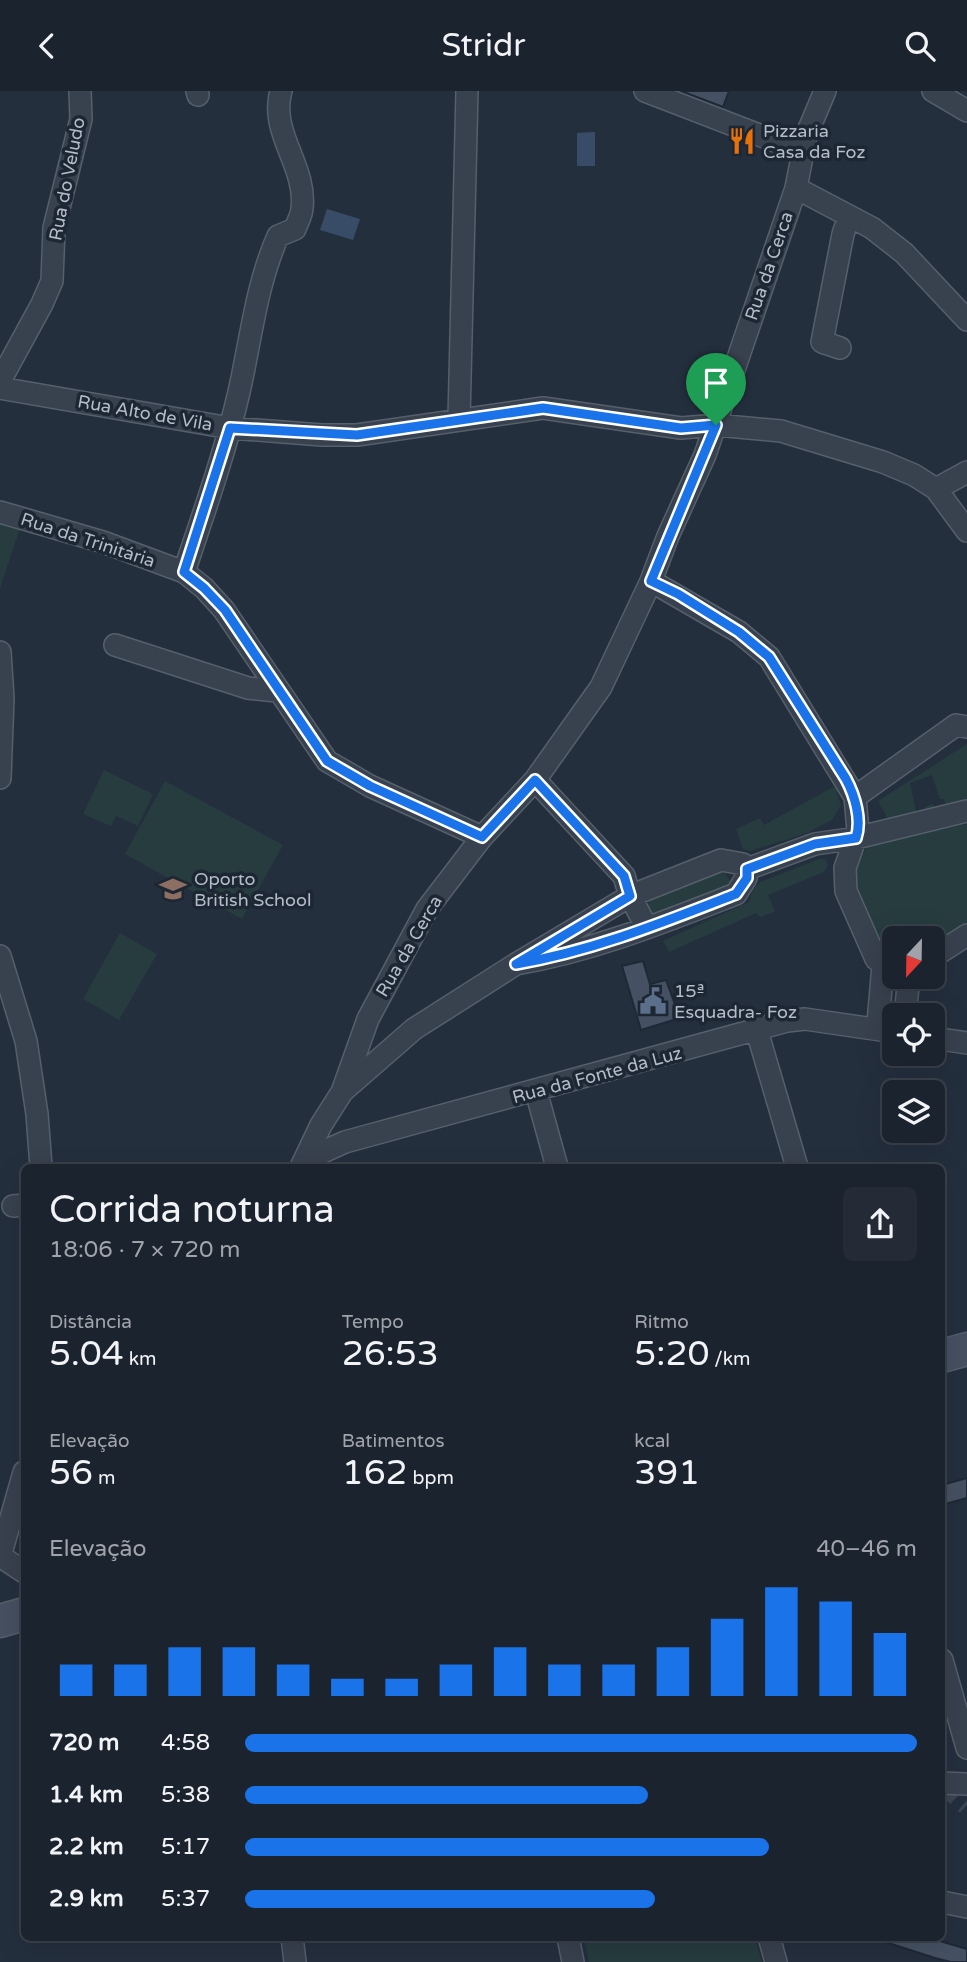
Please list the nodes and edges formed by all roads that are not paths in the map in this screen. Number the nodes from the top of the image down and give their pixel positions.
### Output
1 (80, 91) edge
2 (281, 91) edge
3 (467, 91) edge
4 (645, 91) edge
5 (825, 91) edge
6 (933, 91) edge
7 (967, 111) edge
8 (803, 152) junction
9 (796, 188) junction
10 (849, 216) junction
11 (967, 320) edge
12 (840, 348) dead end
13 (0, 381) edge
14 (0, 388) edge
15 (458, 419) junction
16 (716, 425) junction
17 (230, 428) junction
18 (967, 472) edge
19 (936, 489) junction
20 (0, 512) edge
21 (967, 531) edge
22 (184, 572) junction
23 (651, 581) junction
24 (114, 645) dead end
25 (0, 652) edge
26 (277, 691) junction
27 (967, 727) edge
28 (0, 778) edge
29 (535, 780) junction
30 (855, 797) junction
31 (967, 811) edge
32 (482, 837) junction
33 (856, 838) junction
34 (747, 869) junction
35 (630, 896) junction
36 (647, 928) junction
37 (967, 935) edge
38 (945, 949) edge
39 (0, 956) edge
40 (882, 963) edge
41 (516, 964) junction
42 (885, 989) edge
43 (882, 1025) edge
44 (882, 1030) edge
45 (757, 1031) junction
46 (945, 1040) edge
47 (967, 1043) edge
48 (536, 1091) junction
49 (342, 1092) junction
50 (41, 1164) edge
51 (303, 1164) edge
52 (556, 1164) edge
53 (796, 1164) edge
54 (967, 1349) edge
55 (945, 1355) edge
56 (21, 1483) edge
57 (0, 1557) edge
58 (21, 1570) edge
59 (21, 1615) edge
60 (0, 1622) edge
61 (945, 1671) edge
62 (967, 1748) edge
63 (945, 1783) edge
64 (967, 1784) edge
65 (945, 1903) edge
66 (967, 1907) edge
67 (292, 1941) edge
68 (569, 1941) edge
69 (770, 1941) edge
70 (295, 1962) edge
71 (573, 1962) edge
72 (776, 1962) edge

1 - 13 street, Rua do Veludo
2 - 17 street
3 - 15 street
4 - 8 street
5 - 8 street, Rua da Cerca
6 - 7 street
8 - 9 street, Rua da Cerca
9 - 10 street
9 - 16 street, Rua da Cerca
10 - 11 street
10 - 12 street
14 - 17 street, Rua Alto de Vila
15 - 16 street, Rua Alto de Vila
15 - 17 street, Rua Alto de Vila
16 - 19 street, Rua Alto de Vila
16 - 23 street, Rua da Cerca
17 - 22 street
18 - 19 street
19 - 21 street, Rua Alto de Vila
20 - 22 street, Rua da Trinitária
22 - 26 street, Rua da Trinitária
23 - 29 street, Rua da Cerca
23 - 30 street
24 - 26 street
25 - 28 street
26 - 32 street, Rua da Trinitária
27 - 30 street
29 - 32 street, Rua da Cerca
29 - 35 street
30 - 33 street
31 - 33 street
32 - 49 street, Rua da Cerca
33 - 34 street
33 - 40 street
34 - 35 street
34 - 36 street
35 - 36 street
35 - 41 street
36 - 41 street
37 - 38 street
39 - 50 street
41 - 49 street
42 - 43 street
44 - 45 street, Rua da Fonte da Luz
45 - 48 street, Rua da Fonte da Luz
45 - 53 street
46 - 47 street
48 - 51 street, Rua da Fonte da Luz
48 - 52 street
49 - 51 street, Rua da Cerca
54 - 55 main road
56 - 57 street
57 - 58 street
59 - 60 main road
61 - 62 street
63 - 64 street
65 - 66 street
67 - 70 street
68 - 71 street
69 - 72 street

